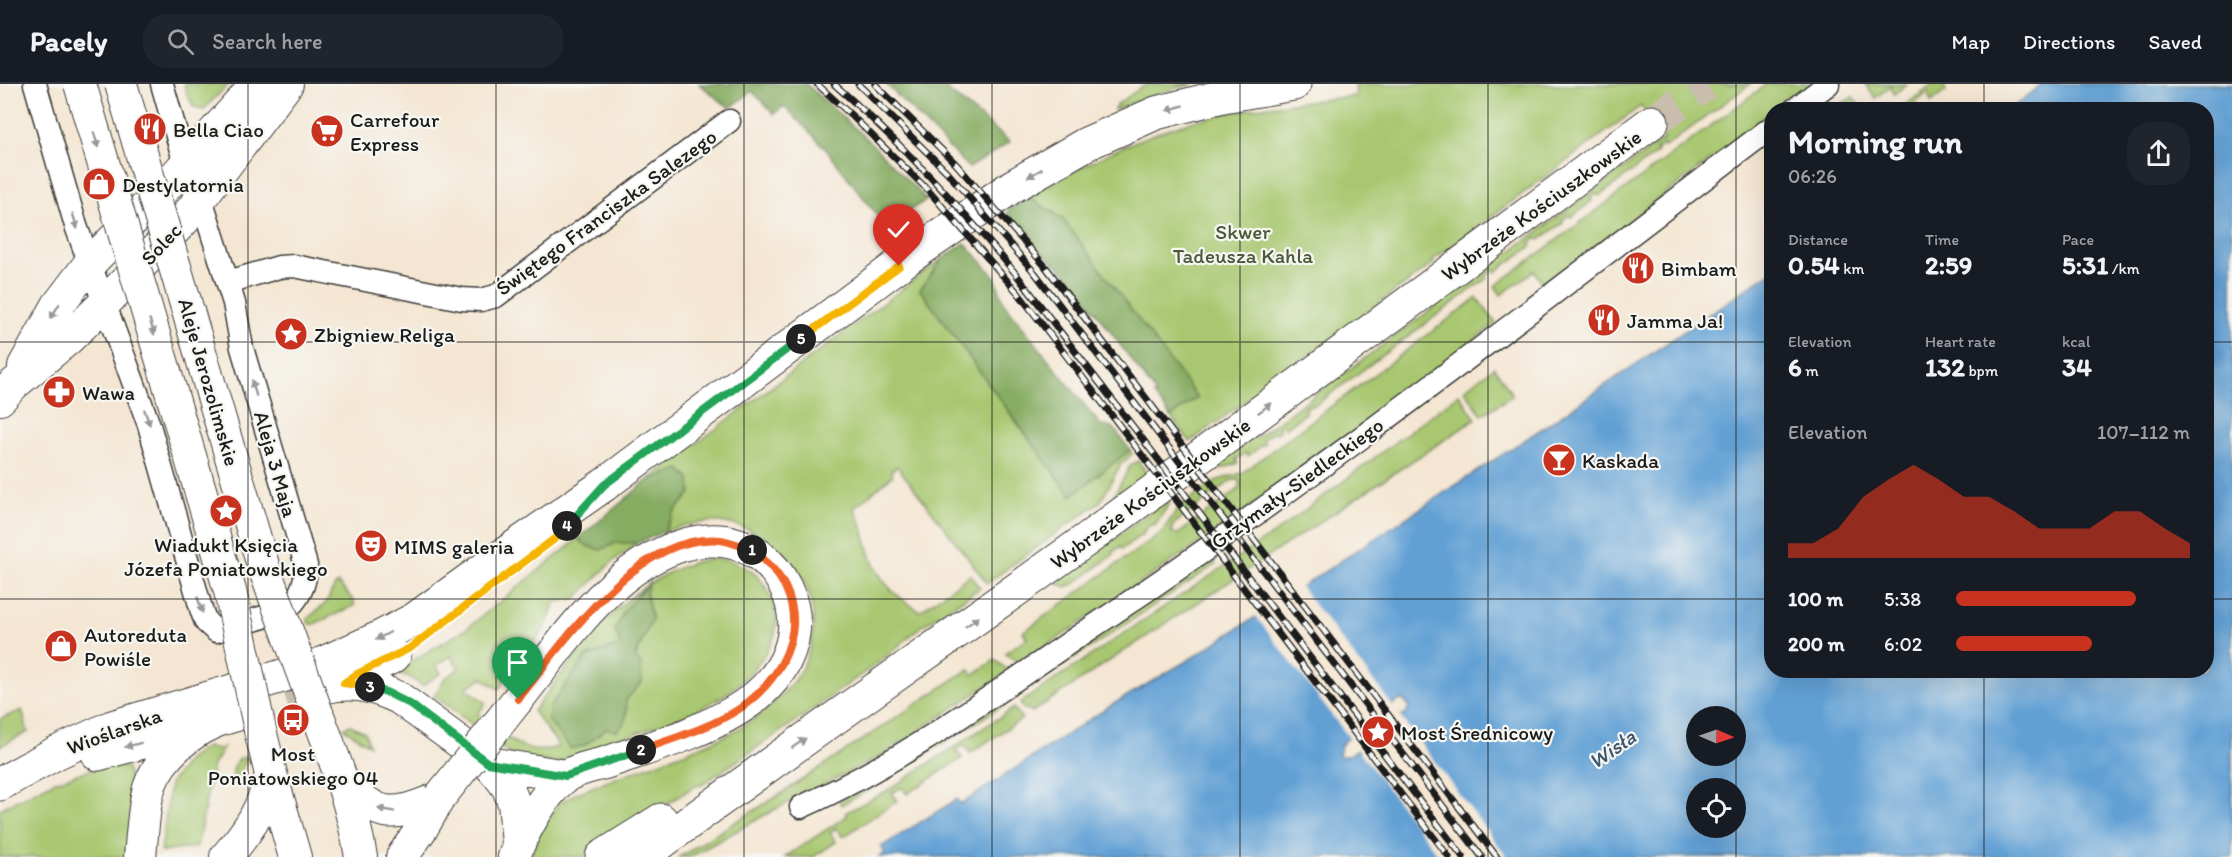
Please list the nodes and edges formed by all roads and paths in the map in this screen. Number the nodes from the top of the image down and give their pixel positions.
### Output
1 (34, 84) edge
2 (80, 84) edge
3 (121, 84) edge
4 (162, 84) edge
5 (257, 84) edge
6 (287, 84) edge
7 (1294, 84) edge
8 (1827, 85) edge
9 (1805, 102) edge
10 (729, 121) dead end
11 (1652, 122) tunnel mouth
12 (1764, 133) edge
13 (186, 164) junction
14 (200, 199) junction
15 (90, 263) junction
16 (228, 282) junction
17 (104, 304) junction
18 (6, 392) edge
19 (604, 485) junction
20 (329, 694) junction
21 (244, 711) junction
22 (210, 724) junction
23 (488, 763) junction
24 (271, 774) junction
25 (566, 776) junction
26 (751, 776) junction
27 (342, 778) junction
28 (0, 785) edge
29 (439, 798) junction
30 (801, 807) dead end
31 (516, 850) edge
32 (140, 857) edge
33 (226, 857) edge
34 (295, 857) edge
35 (361, 857) edge
36 (402, 857) edge
37 (602, 857) edge
38 (642, 857) edge

1 -> 15 street
2 -> 21 main road, Aleje Jerozolimskie, bridge
3 - 20 main road, Aleje Jerozolimskie, bridge
4 - 13 street, Aleja 3 Maja
5 - 13 main road, Solec
6 - 14 main road, Solec
7 -> 19 main road
8 - 9 street
10 - 16 street, Świętego Franciszka Salezego
26 -> 11 main road, Wybrzeże Kościuszkowskie
12 - 30 street, Grzymały-Siedleckiego
13 - 14 street, Aleja 3 Maja
13 - 15 main road, Solec
14 - 16 street, Aleja 3 Maja
14 - 17 main road, Solec
15 - 17 street
15 -> 18 main road, Solec
17 -> 16 street, Aleja 3 Maja
17 - 18 main road, Solec
19 - 20 main road
19 -> 21 main road
20 - 23 main road
20 - 27 main road, Aleje Jerozolimskie
21 - 22 main road
21 - 24 main road, Aleje Jerozolimskie
21 - 28 main road, Wioślarska
22 -> 28 main road
22 - 32 main road
23 - 25 main road
23 - 31 main road
24 - 33 main road
24 - 34 main road, Aleje Jerozolimskie
25 - 29 main road, bridge
25 - 31 main road
26 - 37 main road
26 - 38 main road, Wybrzeże Kościuszkowskie
29 -> 27 main road
27 - 35 main road
29 - 36 main road

